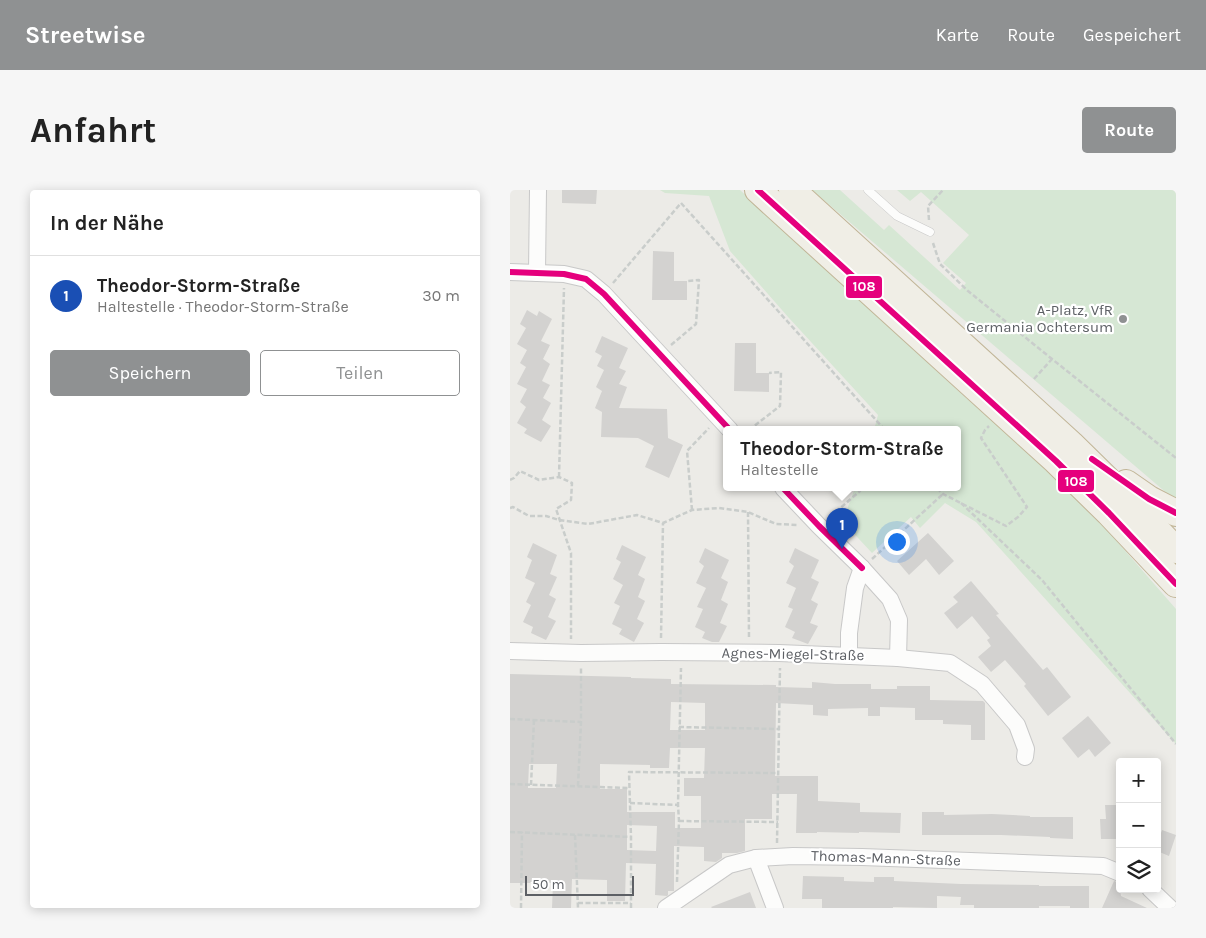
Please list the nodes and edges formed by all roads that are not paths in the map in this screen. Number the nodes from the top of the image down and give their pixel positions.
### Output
1 (538, 190) edge
2 (758, 190) edge
3 (792, 190) edge
4 (868, 190) edge
5 (930, 232) road end
6 (510, 272) edge
7 (537, 273) junction
8 (726, 426) edge
9 (1071, 444) junction
10 (787, 491) edge
11 (1176, 513) edge
12 (1176, 550) edge
13 (862, 568) junction
14 (1176, 584) edge
15 (510, 651) edge
16 (849, 656) junction
17 (898, 658) junction
18 (1025, 757) dead end
19 (756, 858) junction
20 (1116, 871) edge
21 (1154, 893) edge
22 (671, 904) edge
23 (774, 908) edge
24 (1170, 908) edge

1 - 7 street
2 - 14 highway
3 - 9 highway
4 - 5 lane
6 - 7 street
7 - 8 street
9 - 11 highway
9 - 12 highway
10 - 13 street
13 - 16 street
13 - 17 street
15 - 16 street, Agnes-Miegel-Straße
16 - 17 street, Agnes-Miegel-Straße
17 - 18 street, Agnes-Miegel-Straße
19 - 20 street, Thomas-Mann-Straße
19 - 22 street, Thomas-Mann-Straße
19 - 23 street
21 - 24 street

